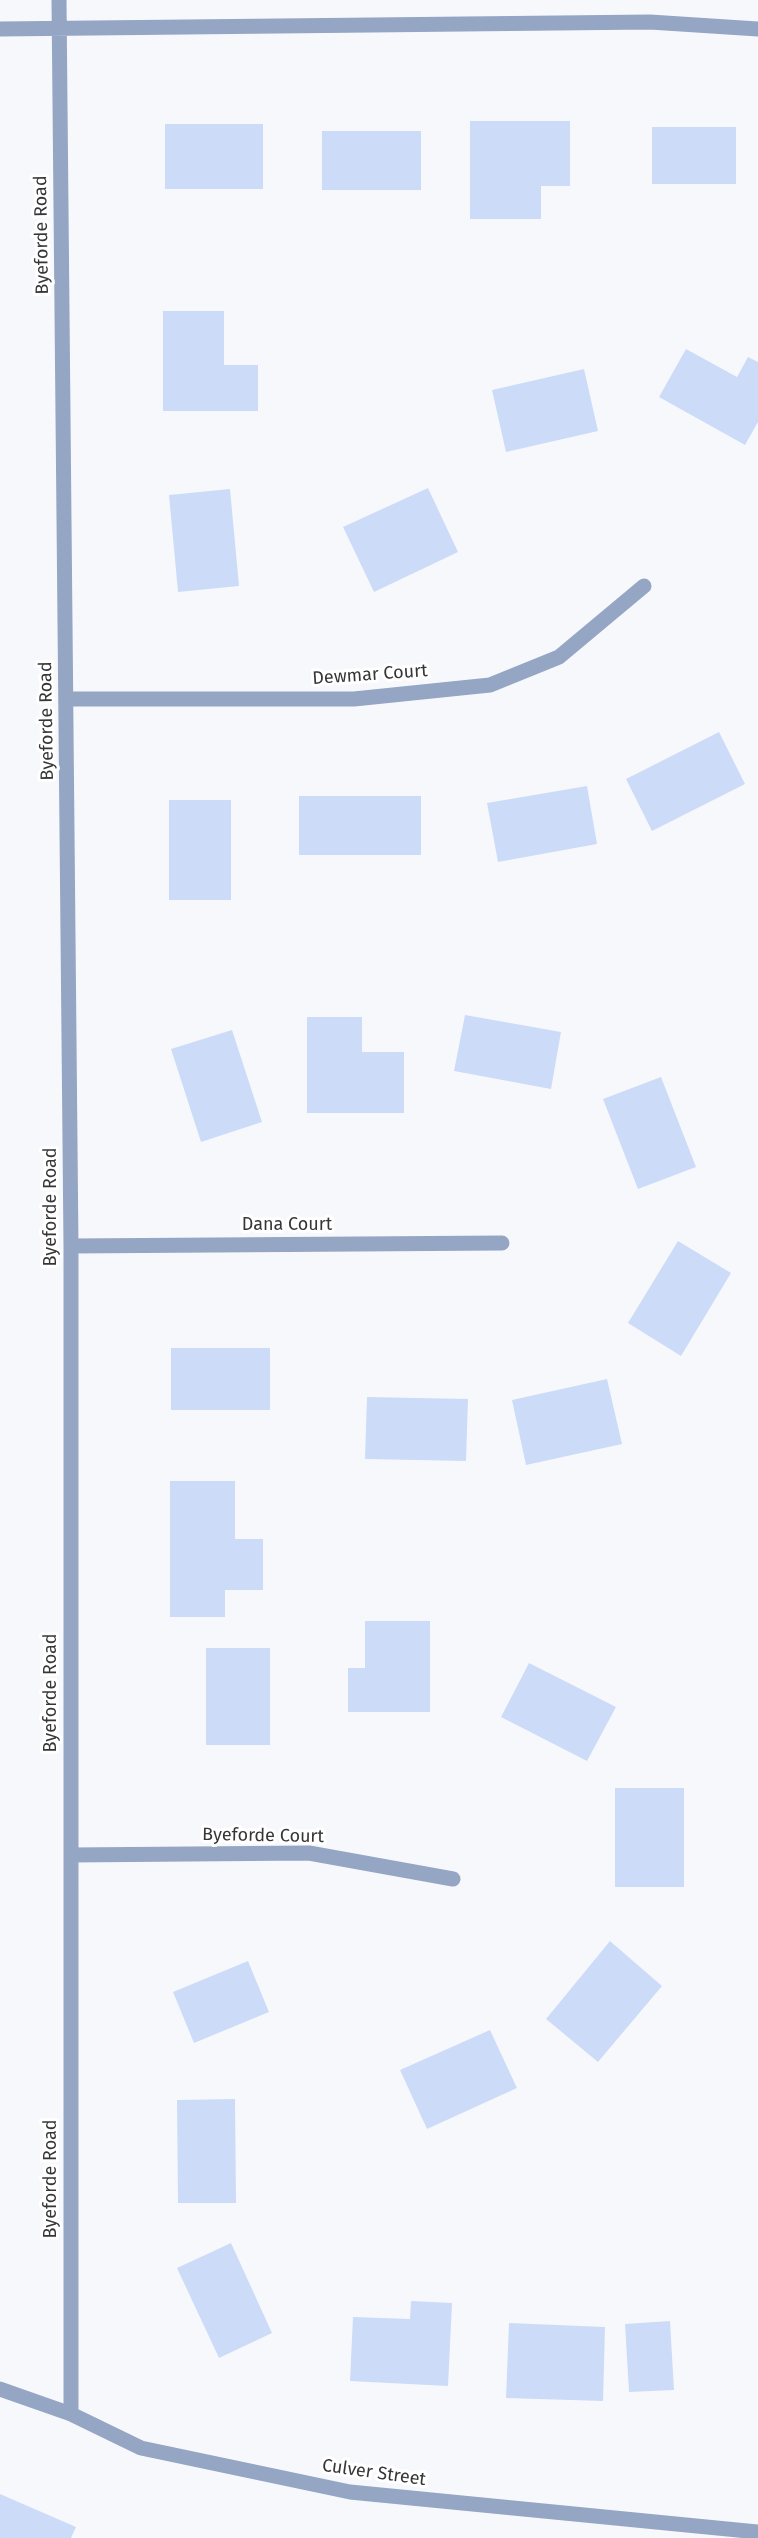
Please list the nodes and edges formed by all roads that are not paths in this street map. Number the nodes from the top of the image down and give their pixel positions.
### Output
1 (59, 0) edge
2 (0, 28) edge
3 (59, 28) junction
4 (758, 29) edge
5 (644, 586) dead end
6 (67, 699) junction
7 (502, 1243) dead end
8 (71, 1246) junction
9 (71, 1855) junction
10 (453, 1879) dead end
11 (0, 2389) edge
12 (71, 2414) junction
13 (758, 2532) edge

1 - 3 street, Byeforde Road
2 - 3 street
3 - 4 street
3 - 6 street, Byeforde Road
5 - 6 street, Dewmar Court
6 - 8 street, Byeforde Road
7 - 8 street, Dana Court
8 - 9 street, Byeforde Road
9 - 10 street, Byeforde Court
9 - 12 street, Byeforde Road
11 - 12 street, Culver Street
12 - 13 street, Culver Street

